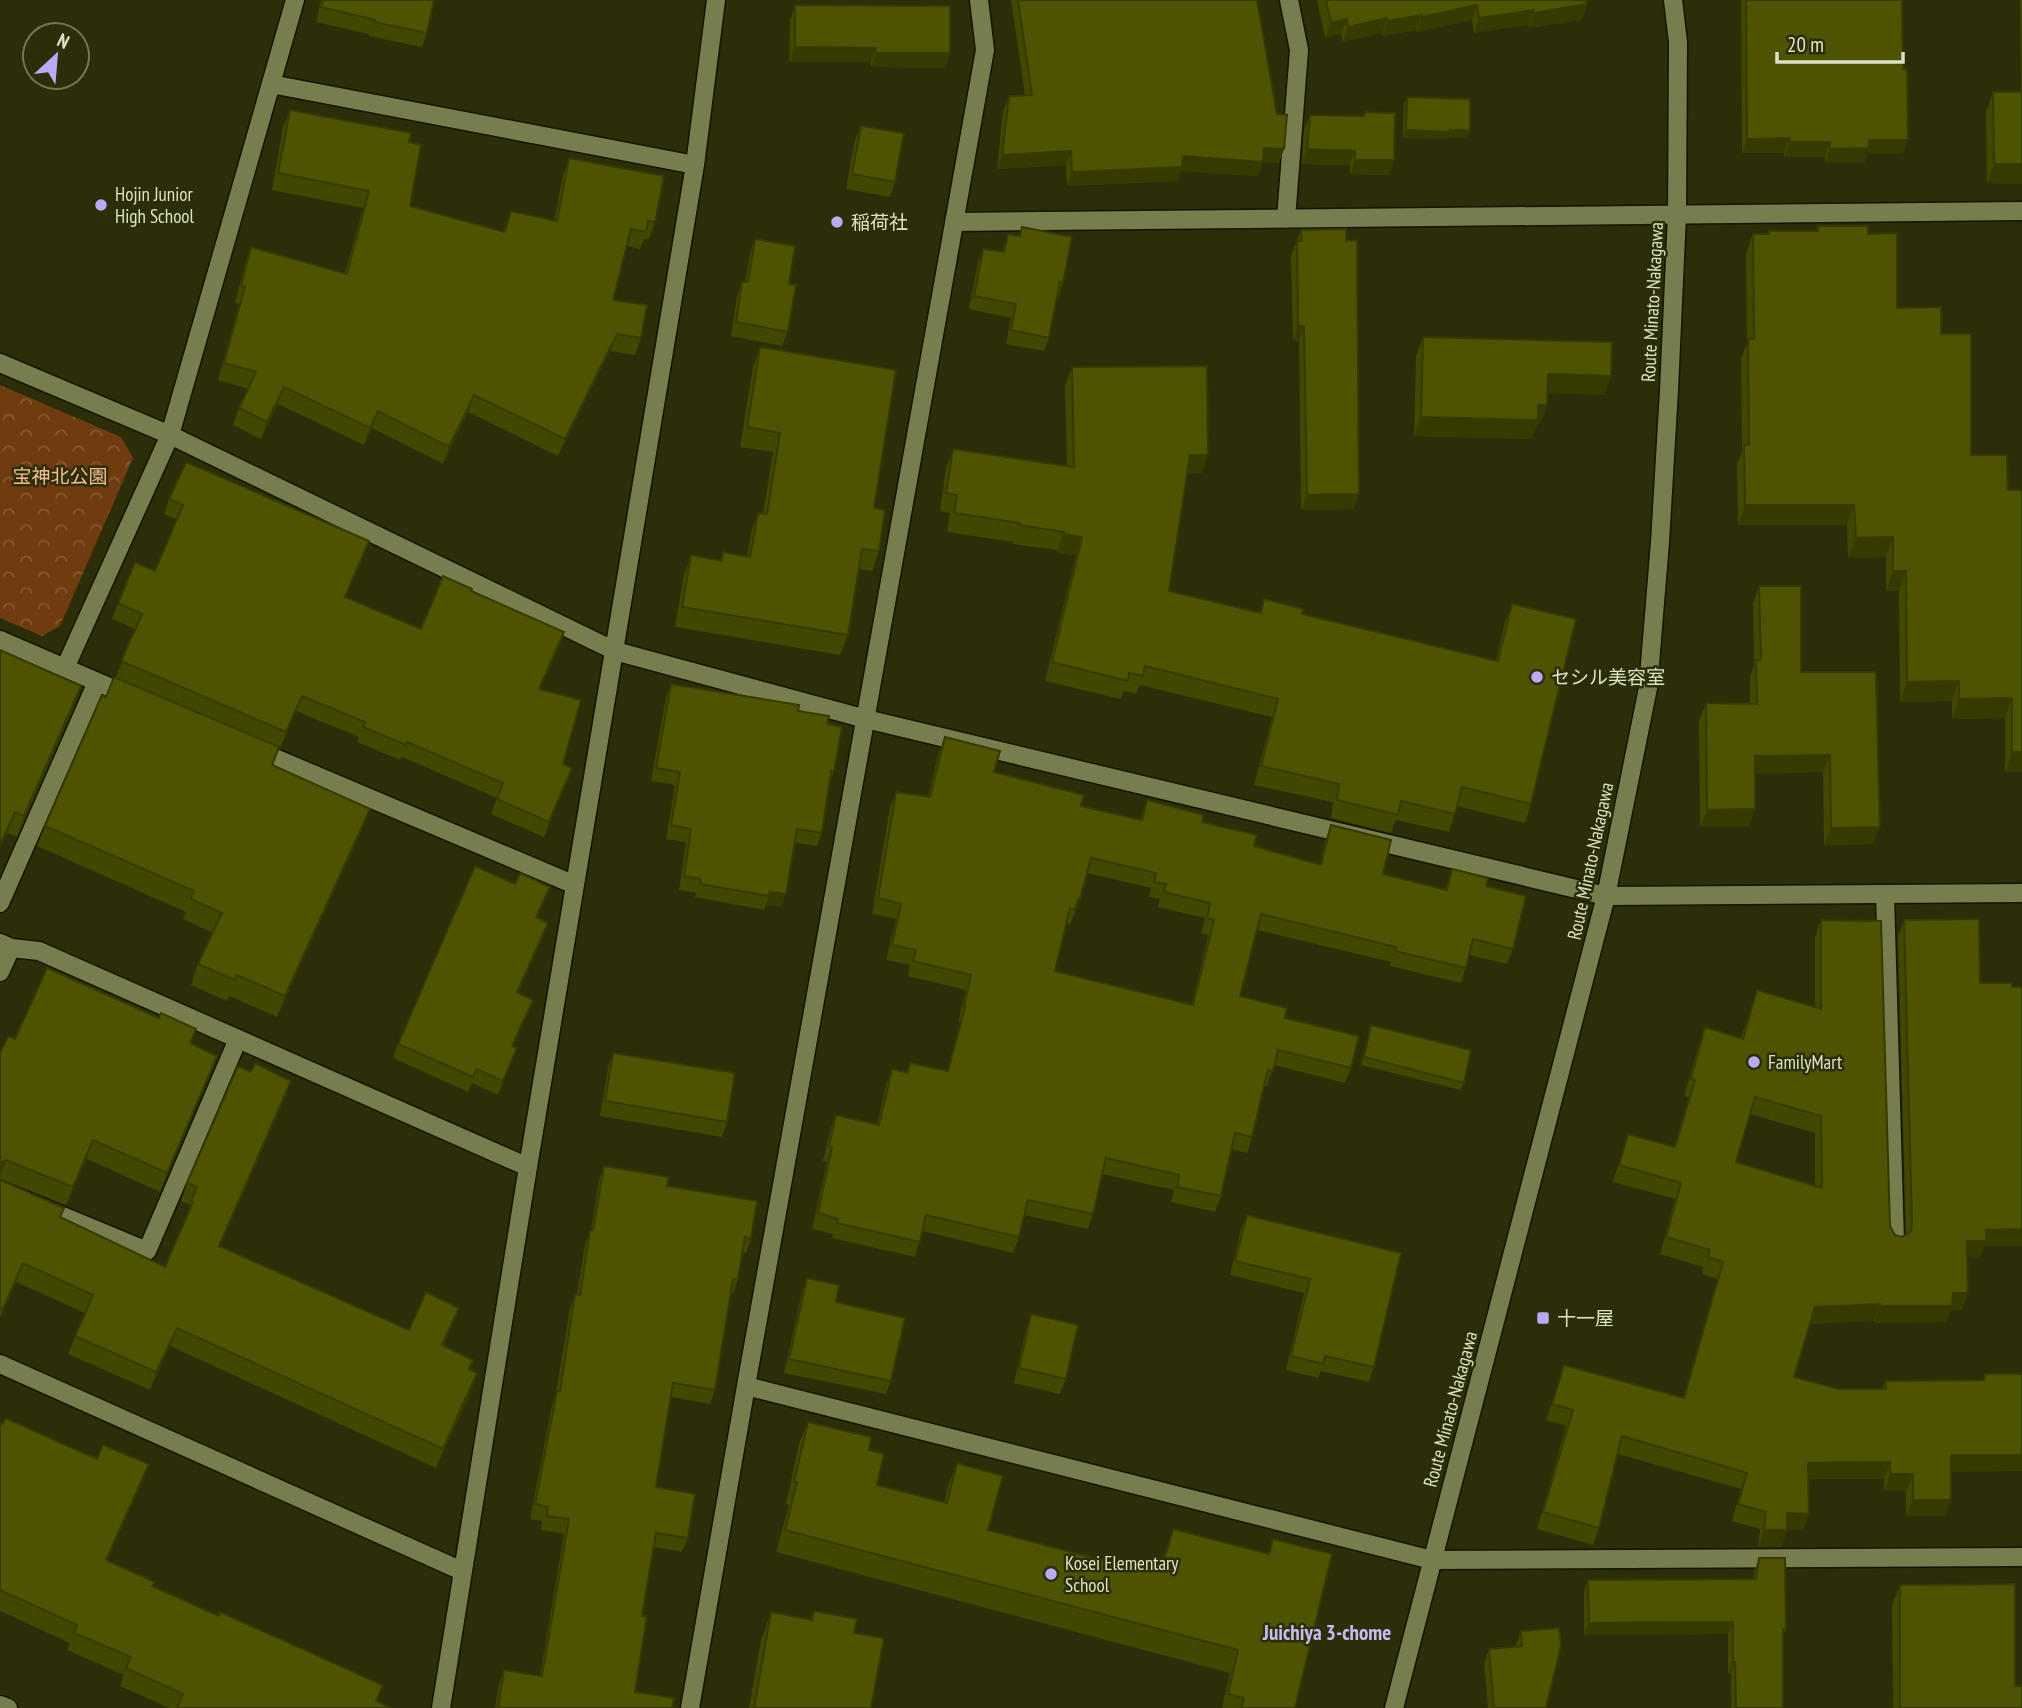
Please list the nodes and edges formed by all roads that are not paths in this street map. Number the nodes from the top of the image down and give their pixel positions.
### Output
1 (295, 0) edge
2 (716, 0) edge
3 (979, 0) edge
4 (1289, 0) edge
5 (1673, 0) edge
6 (271, 85) junction
7 (695, 165) junction
8 (2022, 211) edge
9 (1677, 215) junction
10 (1286, 219) junction
11 (954, 222) junction
12 (0, 363) edge
13 (170, 435) junction
14 (0, 640) edge
15 (615, 651) junction
16 (65, 668) junction
17 (97, 682) junction
18 (148, 703) edge
19 (866, 719) junction
20 (235, 741) edge
21 (575, 885) junction
22 (2022, 893) edge
23 (1885, 894) junction
24 (1606, 897) junction
25 (0, 903) edge
26 (5, 945) edge
27 (0, 972) edge
28 (238, 1039) junction
29 (528, 1167) junction
30 (0, 1190) edge
31 (1895, 1242) edge
32 (0, 1364) edge
33 (746, 1386) junction
34 (2022, 1557) edge
35 (1432, 1560) junction
36 (462, 1571) junction
37 (0, 1705) edge
38 (8, 1708) edge
39 (441, 1708) edge
40 (690, 1708) edge
41 (1394, 1708) edge

1 - 6 street
2 - 7 street
3 - 11 street
4 - 10 street
5 - 9 street, Route Minato-Nakagawa
6 - 7 street
6 - 13 street
7 - 15 street
8 - 9 street
9 - 10 street
9 - 24 street, Route Minato-Nakagawa
10 - 11 street
11 - 19 street
12 - 13 street
13 - 15 street
13 - 16 street
14 - 16 street
15 - 19 street
15 - 21 street
16 - 17 street
17 - 18 street
17 - 25 street
19 - 24 street
19 - 33 street
20 - 21 street
21 - 29 street
22 - 23 street
23 - 24 street
23 - 31 street
24 - 35 street, Route Minato-Nakagawa
26 - 27 street
26 - 28 street
28 - 29 street
28 - 30 street
29 - 36 street
32 - 36 street
33 - 35 street
33 - 40 street
34 - 35 street
35 - 41 street, Route Minato-Nakagawa
36 - 39 street
37 - 38 street

